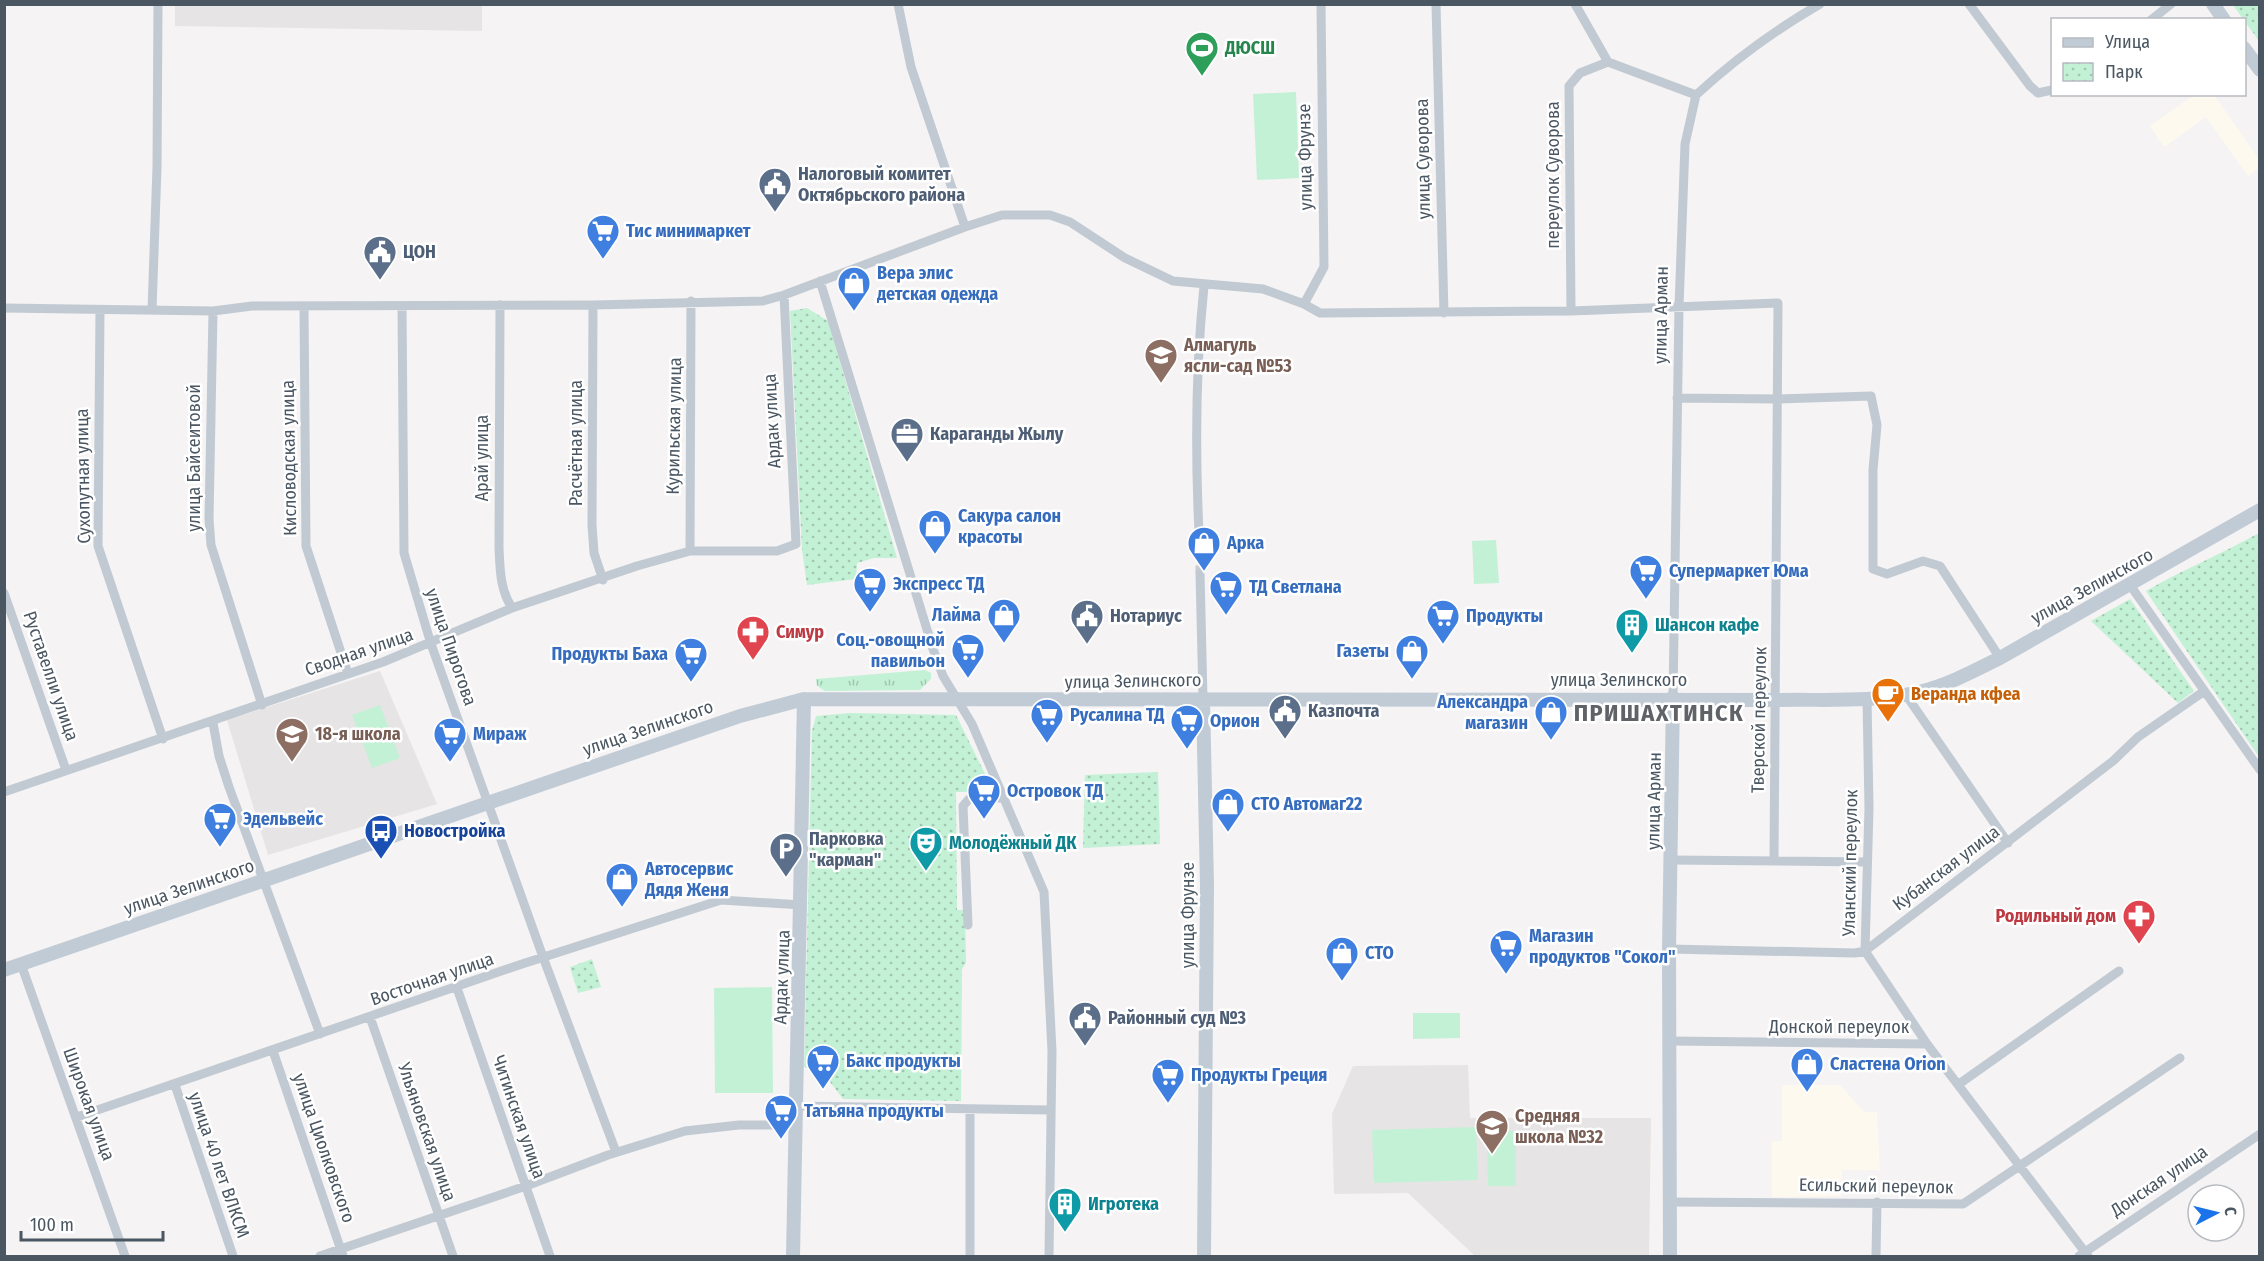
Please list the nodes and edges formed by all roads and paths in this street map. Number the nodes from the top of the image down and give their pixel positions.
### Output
1 (158, 4) edge
2 (897, 4) edge
3 (1321, 4) edge
4 (1436, 4) edge
5 (1575, 4) edge
6 (1820, 4) edge
7 (1969, 4) edge
8 (2171, 4) edge
9 (2213, 4) edge
10 (2154, 18) edge
11 (2223, 18) edge
12 (2246, 51) edge
13 (1608, 62) junction
14 (2259, 70) edge
15 (2051, 90) edge
16 (1696, 95) junction
17 (965, 227) junction
18 (820, 281) junction
19 (1204, 286) junction
20 (784, 295) junction
21 (691, 301) junction
22 (1304, 304) junction
23 (500, 305) junction
24 (592, 305) junction
25 (402, 306) junction
26 (304, 307) junction
27 (1679, 307) junction
28 (4, 308) edge
29 (100, 310) junction
30 (152, 310) junction
31 (213, 311) junction
32 (1571, 311) junction
33 (1443, 313) junction
34 (1677, 398) junction
35 (1778, 399) junction
36 (2259, 510) edge
37 (796, 544) joint
38 (690, 551) junction
39 (1200, 552) tunnel mouth
40 (1200, 573) tunnel mouth
41 (603, 580) junction
42 (2130, 585) junction
43 (4, 593) edge
44 (512, 608) junction
45 (431, 644) junction
46 (2000, 658) junction
47 (348, 674) junction
48 (2203, 692) junction
49 (1906, 695) junction
50 (1672, 698) junction
51 (804, 699) junction
52 (1203, 699) junction
53 (1777, 699) junction
54 (1867, 699) junction
55 (960, 701) junction
56 (262, 705) junction
57 (213, 723) junction
58 (163, 739) junction
59 (66, 770) junction
60 (2259, 770) edge
61 (4, 792) edge
62 (1003, 798) junction
63 (487, 802) junction
64 (2008, 843) junction
65 (1670, 860) junction
66 (1774, 860) junction
67 (1867, 862) junction
68 (262, 880) junction
69 (802, 905) junction
70 (968, 925) dead end
71 (1669, 949) junction
72 (1865, 951) junction
73 (543, 957) junction
74 (21, 964) junction
75 (4, 970) edge
76 (2119, 971) dead end
77 (457, 988) junction
78 (370, 1017) junction
79 (320, 1034) junction
80 (1670, 1041) junction
81 (1927, 1044) junction
82 (273, 1051) junction
83 (2180, 1058) dead end
84 (1959, 1084) junction
85 (175, 1085) junction
86 (796, 1106) junction
87 (970, 1110) junction
88 (1051, 1110) junction
89 (77, 1117) junction
90 (796, 1125) junction
91 (2259, 1134) edge
92 (616, 1152) junction
93 (2019, 1166) junction
94 (526, 1186) junction
95 (1670, 1202) junction
96 (1877, 1202) junction
97 (439, 1216) junction
98 (342, 1253) edge
99 (2084, 1255) edge
100 (125, 1257) edge
101 (233, 1257) edge
102 (320, 1257) edge
103 (453, 1257) edge
104 (550, 1257) edge
105 (793, 1257) edge
106 (970, 1257) edge
107 (1049, 1257) edge
108 (1204, 1257) edge
109 (1670, 1257) edge
110 (1876, 1257) edge

1 - 30 street
2 - 17 street
3 - 22 street, улица Фрунзе
4 - 33 street, улица Суворова
5 - 13 street
6 - 16 street
7 - 15 street
8 - 10 street
9 - 11 main road
12 - 14 main road
13 - 16 street
13 - 32 street, переулок Суворова
16 - 27 street, улица Арман
17 - 18 street
17 - 19 street
18 - 20 street
18 - 55 street
19 - 22 street
19 - 39 street
20 - 21 street
20 - 37 street, Ардак улица
21 - 24 street
21 - 38 street, Курильская улица
22 - 33 street
23 - 24 street
23 - 25 street
23 - 44 street, Арай улица
24 - 41 street, Расчётная улица
25 - 26 street
25 - 45 street, улица Пирогова
26 - 31 street
26 - 47 street, Кисловодская улица
27 - 32 street
27 - 34 street, улица Арман
27 - 35 street, Тверской переулок
28 - 29 street
29 - 30 street
29 - 58 street, Сухопутная улица
30 - 31 street
31 - 56 street, улица Байсеитовой
32 - 33 street
34 - 35 street
34 - 50 street, улица Арман
35 - 46 street
35 - 53 street, Тверской переулок
36 - 42 main road, улица Зелинского
37 - 38 street, Сводная улица
38 - 41 street, Сводная улица
40 - 52 street, улица Фрунзе
41 - 44 street, Сводная улица
42 - 46 main road, улица Зелинского
42 - 48 street
43 - 59 street, Руставелли улица
44 - 45 street, Сводная улица
45 - 47 street, Сводная улица
45 - 63 street, улица Пирогова
46 - 49 main road, улица Зелинского
47 - 56 street, Сводная улица
48 - 60 street
48 - 64 street, Кубанская улица
49 - 54 main road, улица Зелинского
49 - 64 street
50 - 52 main road, улица Зелинского
50 - 53 main road, улица Зелинского
50 - 65 main road, улица Арман
51 - 55 main road, улица Зелинского
51 - 63 main road, улица Зелинского
51 - 69 main road, Ардак улица
52 - 55 main road, улица Зелинского
52 - 108 main road, улица Фрунзе
53 - 54 main road, улица Зелинского
53 - 66 street, Тверской переулок
54 - 67 street, Уланский переулок
55 - 62 street
56 - 57 street, Сводная улица
57 - 58 street, Сводная улица
57 - 68 street
58 - 59 street, Сводная улица
59 - 61 street, Сводная улица
62 - 70 street
62 - 88 street
63 - 68 main road, улица Зелинского
63 - 73 street, улица Пирогова
64 - 72 street, Кубанская улица
65 - 66 street
65 - 71 main road, улица Арман
66 - 67 street
67 - 72 street, Уланский переулок
68 - 74 main road, улица Зелинского
68 - 79 street
69 - 73 street, Восточная улица
69 - 86 main road, Ардак улица
71 - 72 street
71 - 80 main road, улица Арман
72 - 81 street, Уланский переулок
73 - 77 street, Восточная улица
73 - 92 street, улица Пирогова
74 - 75 main road, улица Зелинского
74 - 89 street, Широкая улица
76 - 84 street
77 - 78 street, Восточная улица
77 - 94 street, Читинская улица
78 - 79 street, Восточная улица
78 - 97 street, Ульяновская улица
79 - 82 street, Восточная улица
80 - 81 street, Донской переулок
80 - 95 main road, улица Арман
81 - 84 street, Донской переулок
82 - 85 street, Восточная улица
82 - 98 street, улица Циолковского
83 - 93 street, Есильский переулок
84 - 93 street, Донской переулок
85 - 89 street, Восточная улица
85 - 101 street, улица 40 лет ВЛКСМ
86 - 87 street
86 - 90 main road, Ардак улица
87 - 88 street
87 - 106 street
88 - 107 street
89 - 100 street, Широкая улица
90 - 92 street
90 - 105 main road, Ардак улица
91 - 99 street, Донская улица
92 - 94 street
93 - 96 street, Есильский переулок
93 - 99 street, Донской переулок
94 - 97 street
94 - 104 street, Читинская улица
95 - 96 street, Есильский переулок
95 - 109 main road, улица Арман
96 - 110 street
97 - 98 street
97 - 103 street, Ульяновская улица
98 - 102 street

